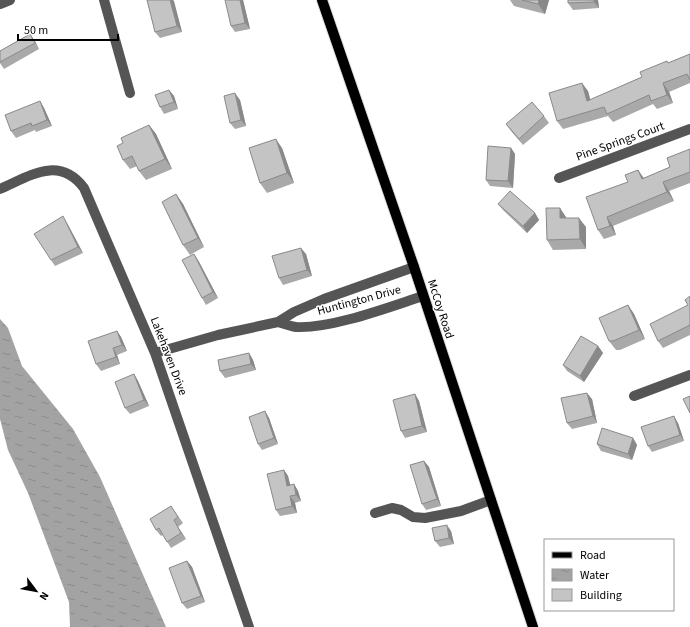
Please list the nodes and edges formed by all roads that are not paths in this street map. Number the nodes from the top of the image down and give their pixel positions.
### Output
1 (10, 0) edge
2 (104, 0) edge
3 (322, 0) edge
4 (0, 4) edge
5 (130, 93) dead end
6 (690, 129) edge
7 (559, 178) dead end
8 (0, 189) edge
9 (414, 267) junction
10 (423, 296) junction
11 (278, 322) junction
12 (155, 353) junction
13 (690, 375) edge
14 (634, 396) dead end
15 (491, 500) junction
16 (374, 513) dead end
17 (249, 627) edge
18 (533, 627) edge

1 - 4 street
2 - 5 street
3 - 9 main road, McCoy Road
6 - 7 street, Pine Springs Court
8 - 12 street, Lakehaven Drive
9 - 10 main road, McCoy Road
9 - 11 street, Huntington Drive
10 - 11 street, Huntington Drive
10 - 15 main road, McCoy Road
11 - 12 street, Huntington Drive
12 - 17 street, Lakehaven Drive
13 - 14 street
15 - 16 street
15 - 18 main road, McCoy Road

